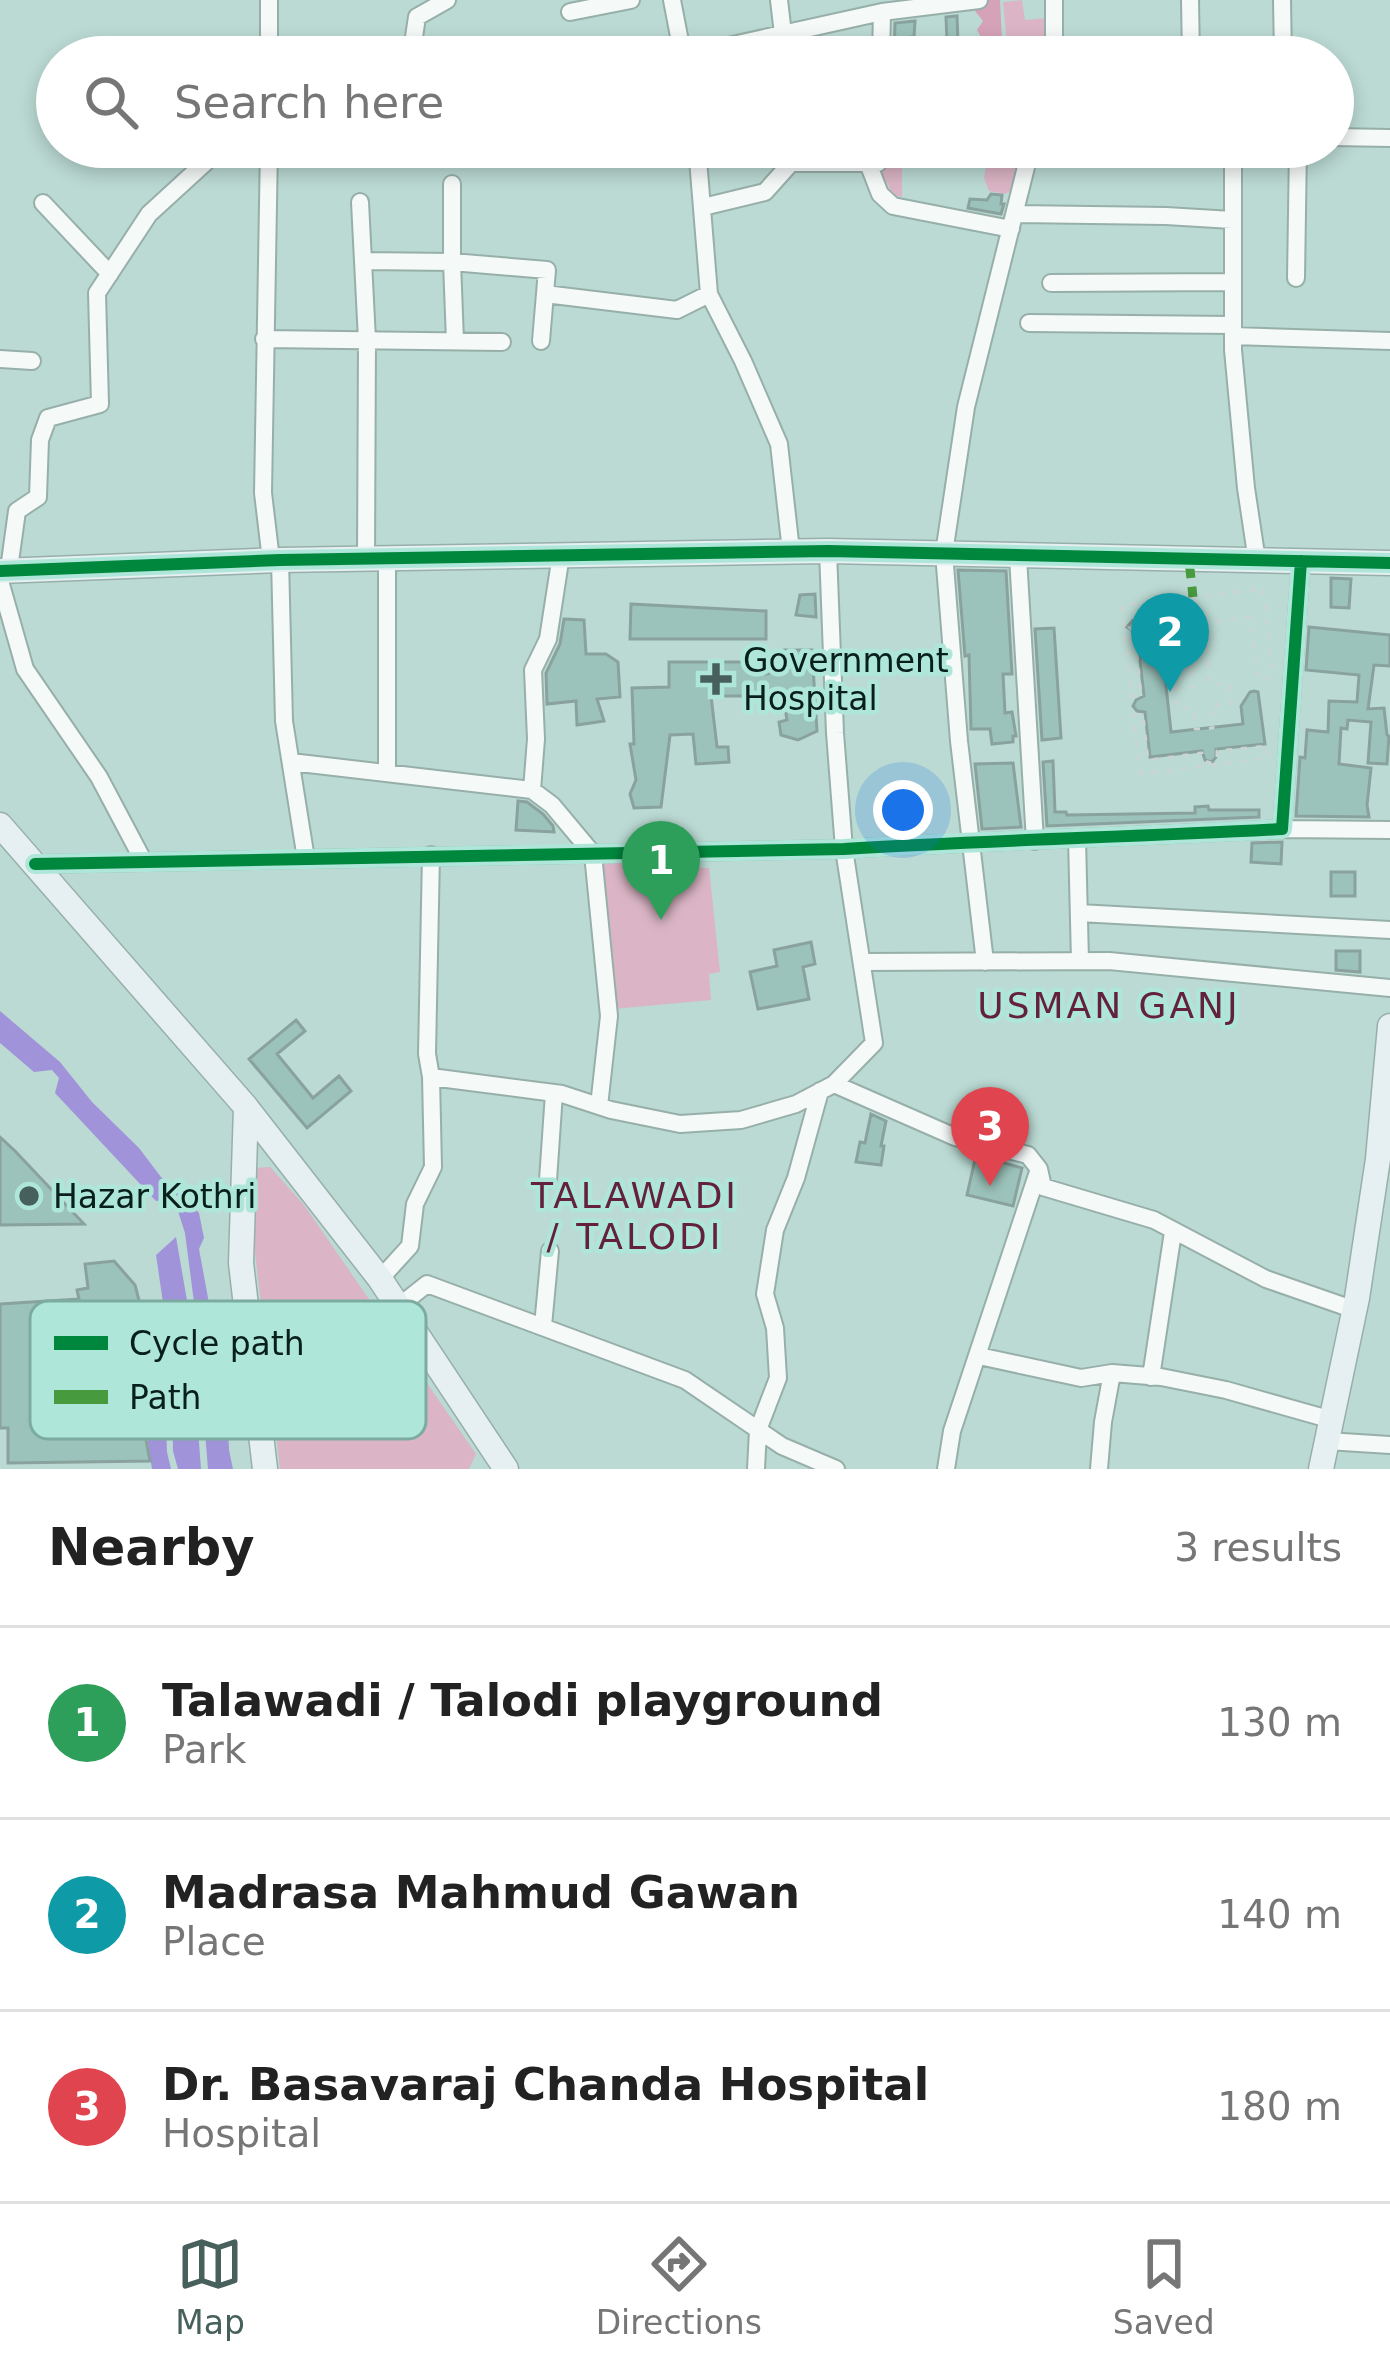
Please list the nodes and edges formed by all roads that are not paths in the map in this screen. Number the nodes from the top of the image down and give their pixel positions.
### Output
1 (269, 0) edge
2 (447, 0) edge
3 (631, 0) edge
4 (672, 0) edge
5 (779, 0) edge
6 (979, 0) edge
7 (1054, 0) edge
8 (1190, 0) edge
9 (1282, 0) edge
10 (902, 5) edge
11 (570, 12) dead end
12 (882, 12) junction
13 (783, 34) junction
14 (269, 36) edge
15 (414, 36) edge
16 (679, 36) edge
17 (774, 36) edge
18 (881, 36) edge
19 (1054, 36) edge
20 (1191, 36) edge
21 (1283, 36) edge
22 (1354, 137) edge
23 (1390, 138) edge
24 (199, 168) edge
25 (268, 168) edge
26 (700, 168) edge
27 (787, 168) edge
28 (870, 168) edge
29 (1026, 168) edge
30 (1233, 168) edge
31 (1298, 168) edge
32 (452, 184) dead end
33 (360, 202) dead end
34 (43, 203) dead end
35 (703, 207) junction
36 (1232, 220) junction
37 (1013, 221) junction
38 (363, 261) junction
39 (452, 262) junction
40 (110, 274) junction
41 (1296, 278) dead end
42 (1232, 282) junction
43 (1051, 284) dead end
44 (545, 294) junction
45 (709, 294) junction
46 (1029, 323) dead end
47 (1233, 330) junction
48 (264, 339) junction
49 (367, 340) junction
50 (455, 341) junction
51 (541, 341) dead end
52 (1390, 341) edge
53 (502, 342) dead end
54 (0, 359) edge
55 (32, 361) dead end
56 (790, 551) junction
57 (828, 551) junction
58 (944, 553) junction
59 (561, 555) junction
60 (1018, 557) junction
61 (376, 558) junction
62 (275, 560) junction
63 (1257, 561) junction
64 (1301, 561) junction
65 (1390, 562) edge
66 (3, 574) edge
67 (291, 762) junction
68 (387, 773) junction
69 (532, 790) junction
70 (0, 826) edge
71 (1282, 829) junction
72 (1390, 830) edge
73 (1077, 839) junction
74 (972, 841) junction
75 (1035, 841) junction
76 (844, 850) junction
77 (593, 854) junction
78 (431, 856) junction
79 (306, 859) junction
80 (144, 862) junction
81 (34, 864) junction
82 (1079, 913) junction
83 (1390, 930) edge
84 (864, 962) junction
85 (985, 962) junction
86 (1080, 962) junction
87 (1390, 988) edge
88 (1390, 1026) edge
89 (431, 1077) junction
90 (827, 1087) junction
91 (554, 1093) junction
92 (599, 1106) junction
93 (246, 1107) junction
94 (1384, 1160) edge
95 (1040, 1168) junction
96 (548, 1180) dead end
97 (1173, 1232) junction
98 (550, 1251) dead end
99 (380, 1279) junction
100 (246, 1301) edge
101 (394, 1301) edge
102 (405, 1301) edge
103 (1355, 1310) junction
104 (543, 1327) junction
105 (426, 1349) edge
106 (979, 1356) junction
107 (1112, 1373) junction
108 (1150, 1377) junction
109 (758, 1430) junction
110 (1329, 1430) junction
111 (262, 1439) edge
112 (1390, 1444) edge
113 (266, 1469) edge
114 (506, 1469) edge
115 (757, 1469) edge
116 (836, 1469) edge
117 (946, 1469) edge
118 (1099, 1469) edge
119 (1322, 1469) edge

1 - 14 street
2 - 15 street
3 - 11 street
4 - 16 street
5 - 13 street
6 - 10 street
7 - 19 street
8 - 20 street
9 - 21 street
10 - 12 street
12 - 13 street
12 - 18 street
13 - 17 street
22 - 23 street
24 - 40 street
25 - 48 street
26 - 35 street
27 - 35 street
28 - 37 street
29 - 37 street
30 - 36 street
31 - 41 street
32 - 39 street
33 - 38 street
34 - 40 street
35 - 45 street
36 - 37 street
36 - 42 street
37 - 58 street
38 - 39 street
38 - 49 street
39 - 44 street
39 - 50 street
40 - 66 street
42 - 43 street
42 - 47 street
44 - 45 street
44 - 51 street
45 - 56 street
46 - 47 street
47 - 52 street
47 - 63 street
48 - 49 street
48 - 62 street
49 - 50 street
49 - 61 street
50 - 53 street
54 - 55 street
56 - 57 street
56 - 59 street
57 - 58 street
57 - 76 street
58 - 60 street
58 - 74 street
59 - 61 street
59 - 69 street
60 - 63 street
60 - 75 street
61 - 62 street
61 - 68 street
62 - 66 street
62 - 67 street
63 - 64 street
64 - 65 street
64 - 71 street
66 - 80 street
67 - 68 street
67 - 79 street
68 - 69 street
69 - 77 street
70 - 81 street
71 - 72 street
71 - 73 street
73 - 75 street
73 - 82 street
74 - 75 street
74 - 76 street
74 - 85 street
76 - 77 street
76 - 84 street
77 - 78 street
77 - 92 street
78 - 79 street
78 - 89 street
79 - 80 street
80 - 81 street
81 - 93 street
82 - 83 street
82 - 86 street
84 - 85 street
84 - 90 street
85 - 86 street
86 - 87 street
88 - 94 street
89 - 91 street
89 - 99 street
90 - 92 street
90 - 95 street
90 - 109 street
91 - 92 street
91 - 96 street
93 - 99 street
93 - 100 street
94 - 103 street
95 - 97 street
95 - 106 street
97 - 103 street
97 - 108 street
98 - 104 street
99 - 101 street
102 - 104 street
103 - 110 street
104 - 109 street
105 - 114 street
106 - 107 street
106 - 117 street
107 - 108 street
107 - 118 street
108 - 110 street
109 - 115 street
109 - 116 street
110 - 112 street
110 - 119 street
111 - 113 street

